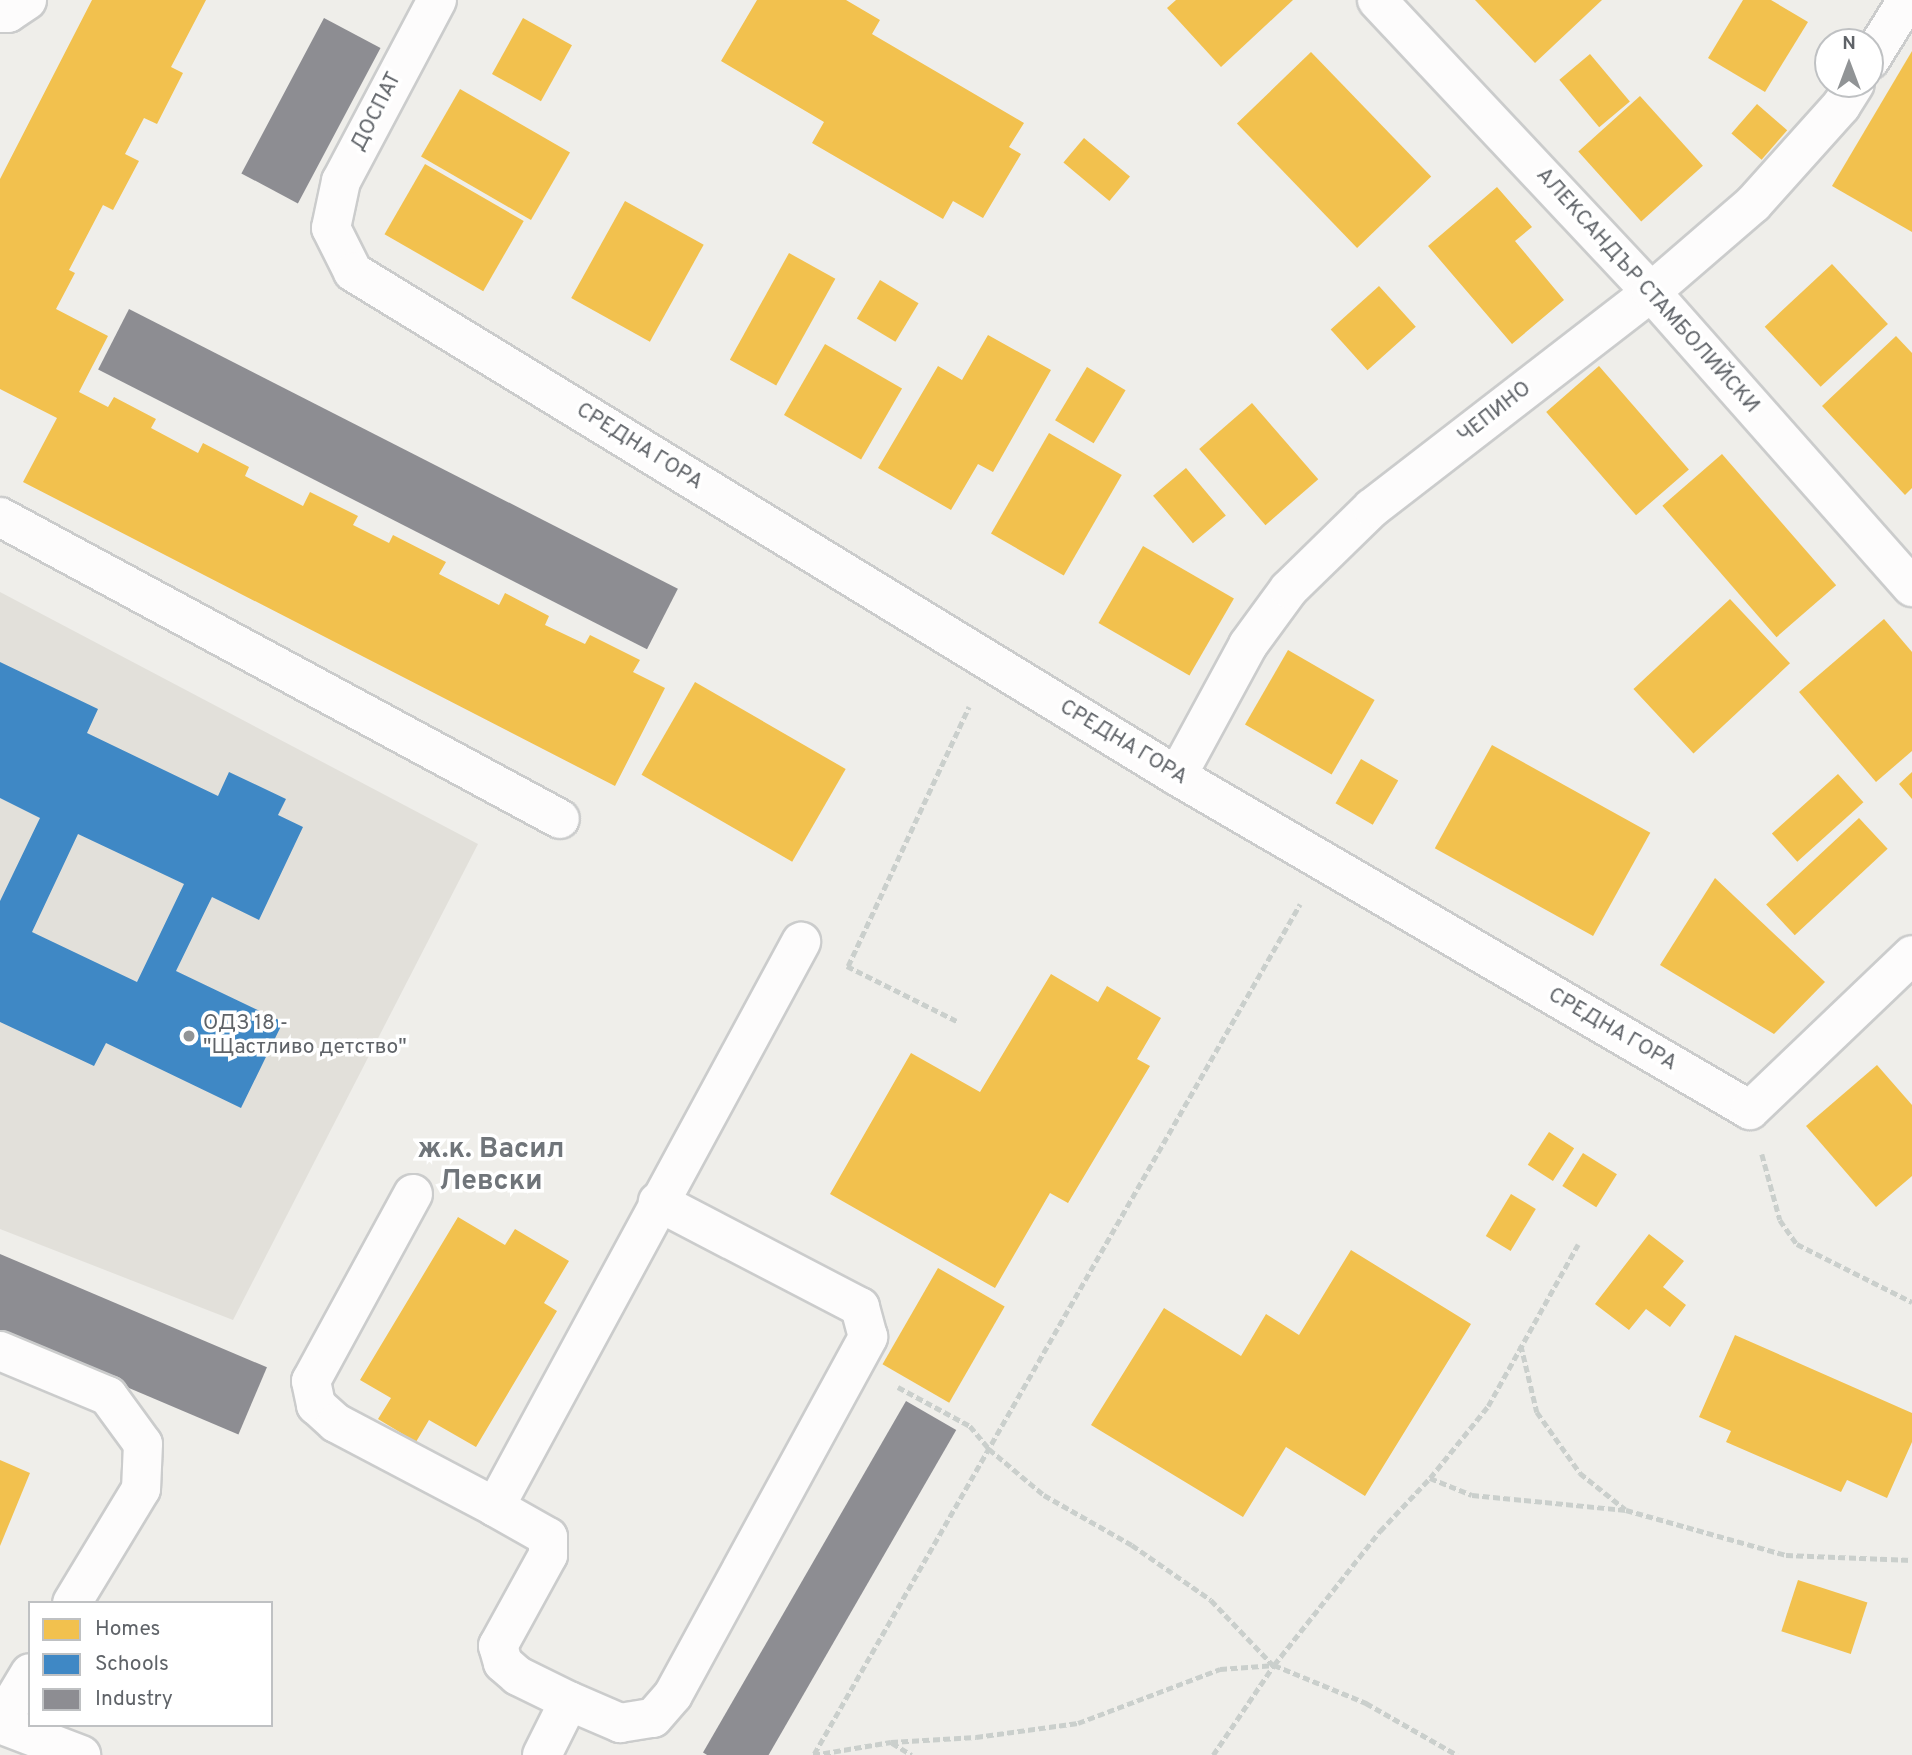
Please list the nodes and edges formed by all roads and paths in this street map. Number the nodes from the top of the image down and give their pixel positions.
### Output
1 (27, 0) edge
2 (437, 0) edge
3 (1377, 0) edge
4 (1908, 0) edge
5 (0, 13) edge
6 (1884, 38) edge
7 (1846, 98) edge
8 (331, 228) joint
9 (1651, 292) junction
10 (0, 517) edge
11 (1912, 587) edge
12 (990, 662) junction
13 (1177, 776) junction
14 (560, 819) dead end
15 (1324, 862) junction
16 (801, 942) joint
17 (1912, 955) edge
18 (848, 966) junction
19 (959, 1023) dead end
20 (1750, 1110) junction
21 (413, 1194) dead end
22 (658, 1202) junction
23 (1578, 1244) dead end
24 (1912, 1302) edge
25 (1521, 1344) junction
26 (0, 1351) edge
27 (892, 1383) dead end
28 (989, 1449) junction
29 (1430, 1478) junction
30 (495, 1507) junction
31 (1626, 1510) junction
32 (1912, 1560) edge
33 (73, 1601) edge
34 (1274, 1665) junction
35 (28, 1676) edge
36 (569, 1701) junction
37 (0, 1723) edge
38 (891, 1742) junction
39 (81, 1755) edge
40 (542, 1755) edge
41 (813, 1755) edge
42 (912, 1755) edge
43 (1213, 1755) edge
44 (1457, 1755) edge

1 - 5 street
2 - 8 street, ДОСПАТ
3 - 9 street, АЛЕКСАНДЪР СТАМБОЛИЙСКИ
4 - 6 street
7 - 9 street, ЧЕПИНО
8 - 12 street, СРЕДНА ГОРА
9 - 11 street, АЛЕКСАНДЪР СТАМБОЛИЙСКИ
9 - 13 street, ЧЕПИНО
10 - 14 street
12 - 13 street, СРЕДНА ГОРА
12 - 18 path
13 - 15 street, СРЕДНА ГОРА
15 - 20 street, СРЕДНА ГОРА
15 - 28 path
16 - 18 path
16 - 22 street
17 - 20 street
18 - 19 path
20 - 24 path
21 - 30 street
22 - 30 street
22 - 36 street
23 - 25 path
25 - 29 path
25 - 31 path
26 - 33 street
27 - 28 path
28 - 34 path
28 - 41 path
29 - 31 path
29 - 34 path
30 - 36 street
31 - 32 path
34 - 38 path
34 - 43 path
34 - 44 path
35 - 37 street
36 - 40 street
37 - 39 street
38 - 41 path
38 - 42 path

